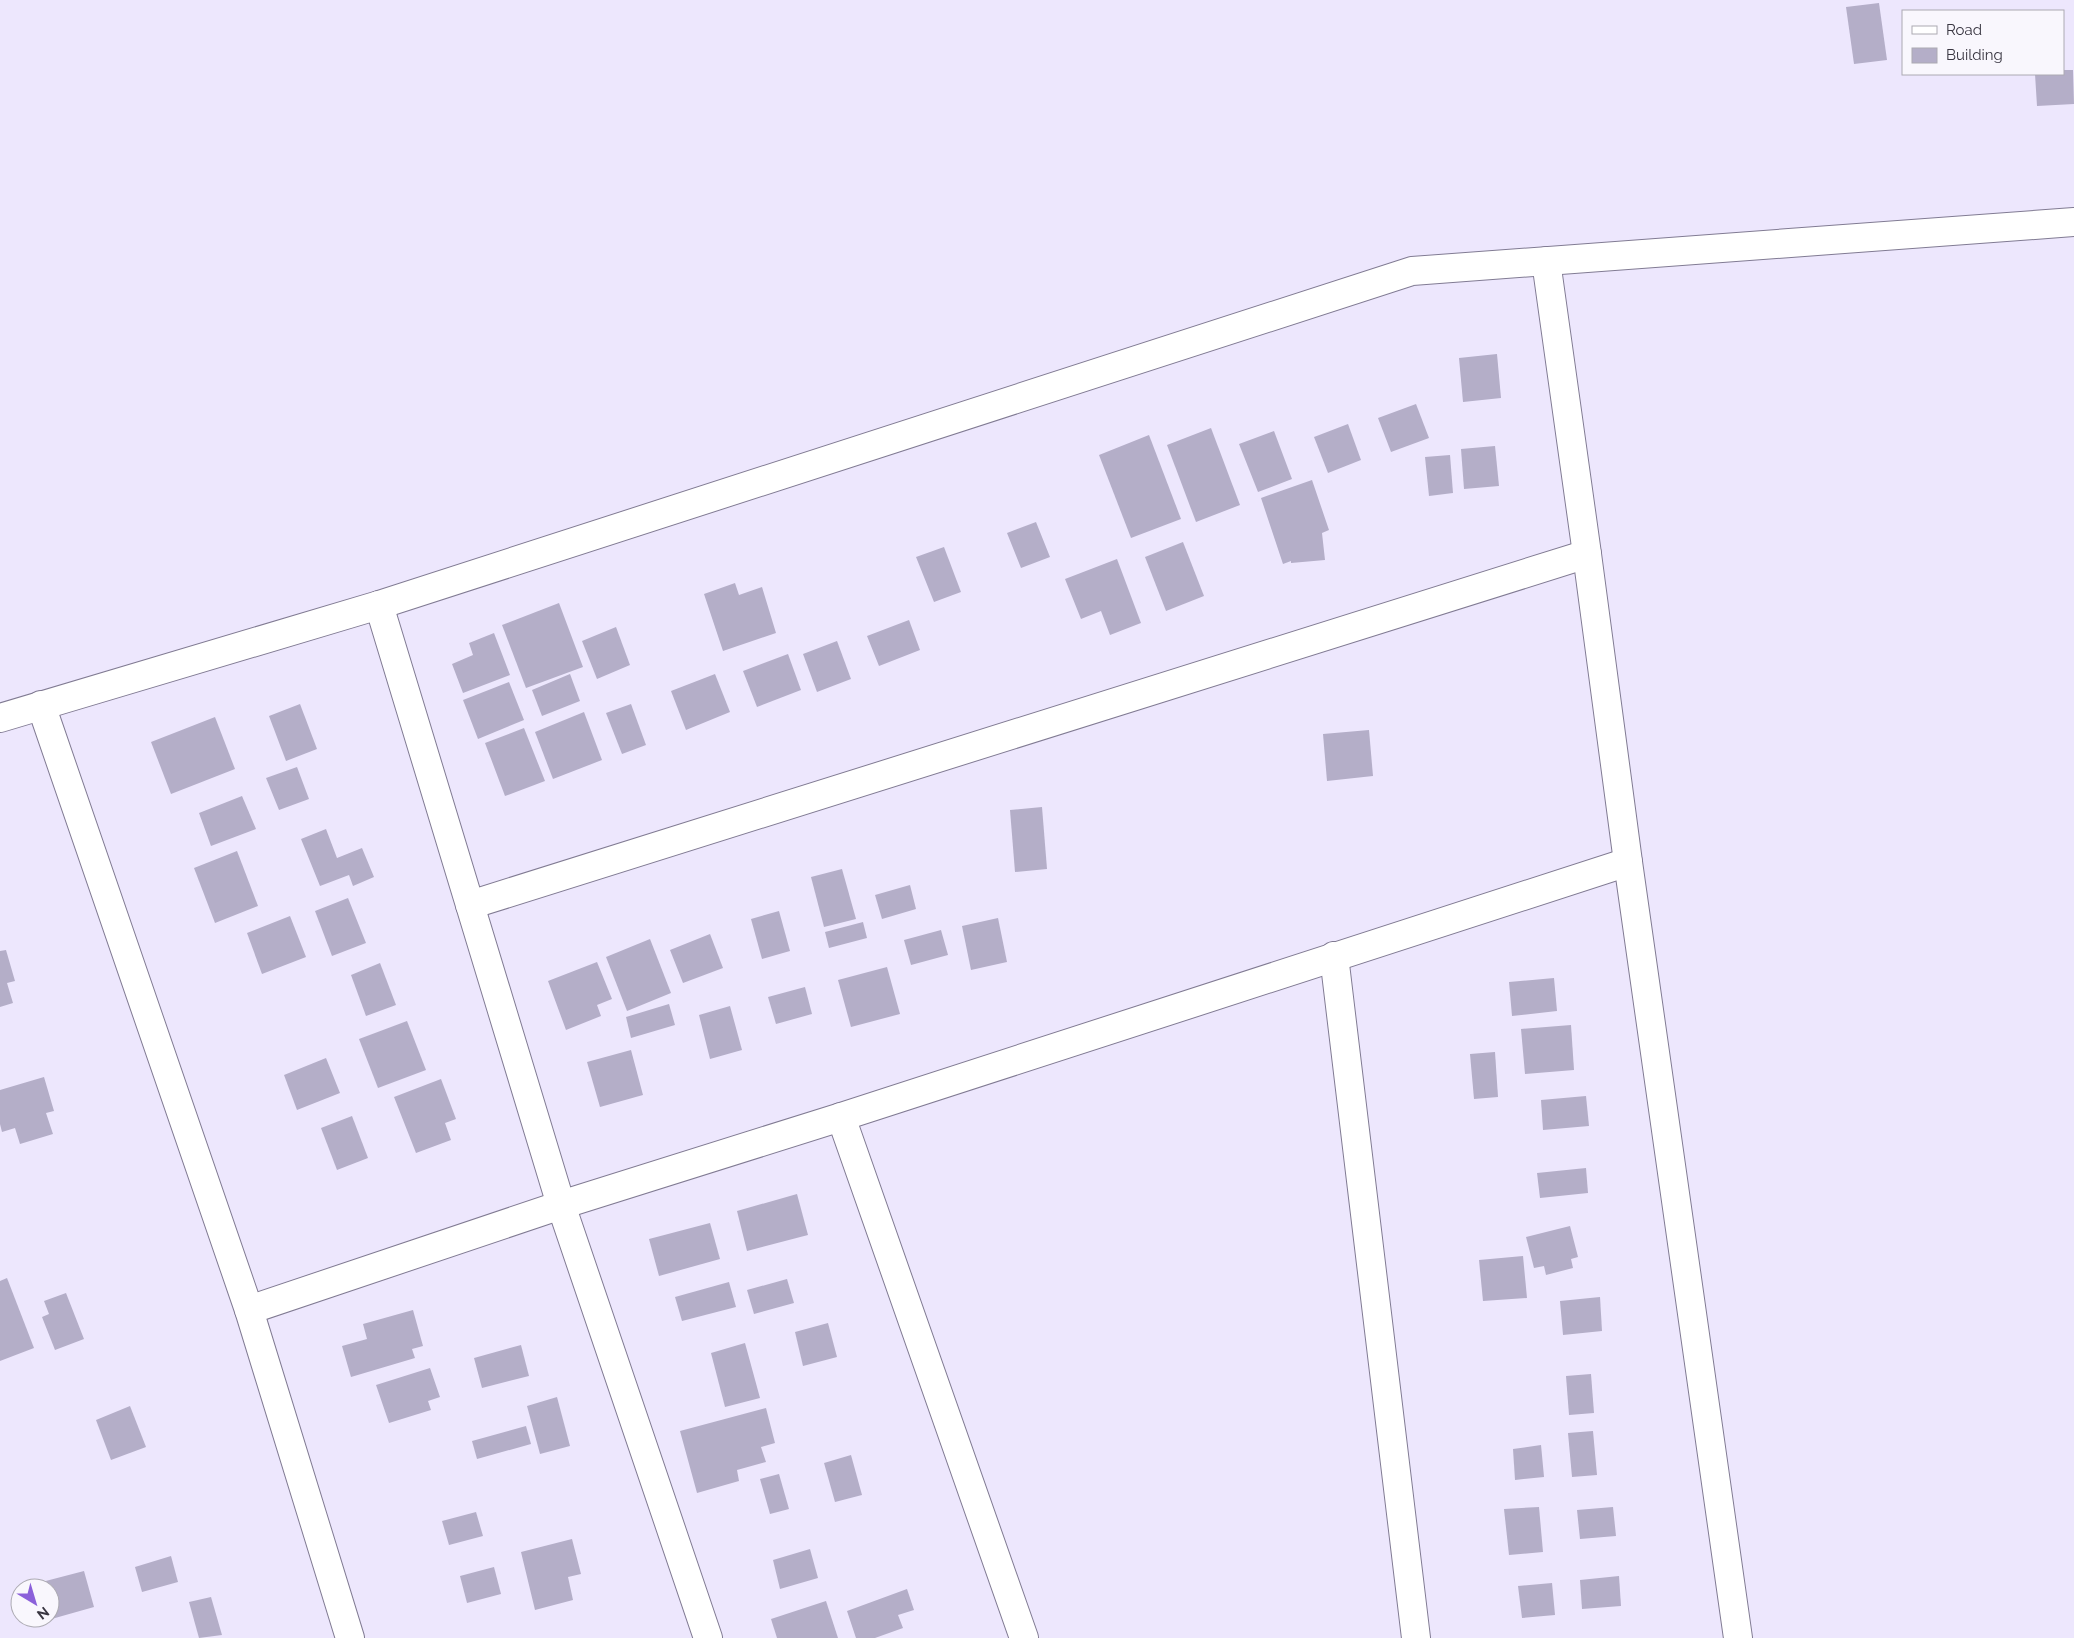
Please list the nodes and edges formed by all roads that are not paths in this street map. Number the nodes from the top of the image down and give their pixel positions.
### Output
1 (2074, 222) edge
2 (1546, 261) junction
3 (1587, 554) junction
4 (379, 606) junction
5 (41, 706) junction
6 (0, 718) edge
7 (1628, 862) junction
8 (470, 905) junction
9 (1334, 956) junction
10 (841, 1117) junction
11 (561, 1205) junction
12 (249, 1310) junction
13 (350, 1638) edge
14 (708, 1638) edge
15 (1024, 1638) edge
16 (1416, 1638) edge
17 (1738, 1638) edge

1 - 2 street
2 - 3 street
2 - 4 street
3 - 7 street
3 - 8 street
4 - 5 street
4 - 8 street
5 - 6 street
5 - 12 street
7 - 9 street
7 - 17 street
8 - 11 street
9 - 10 street
9 - 16 street
10 - 11 street
10 - 15 street
11 - 12 street
11 - 14 street
12 - 13 street

